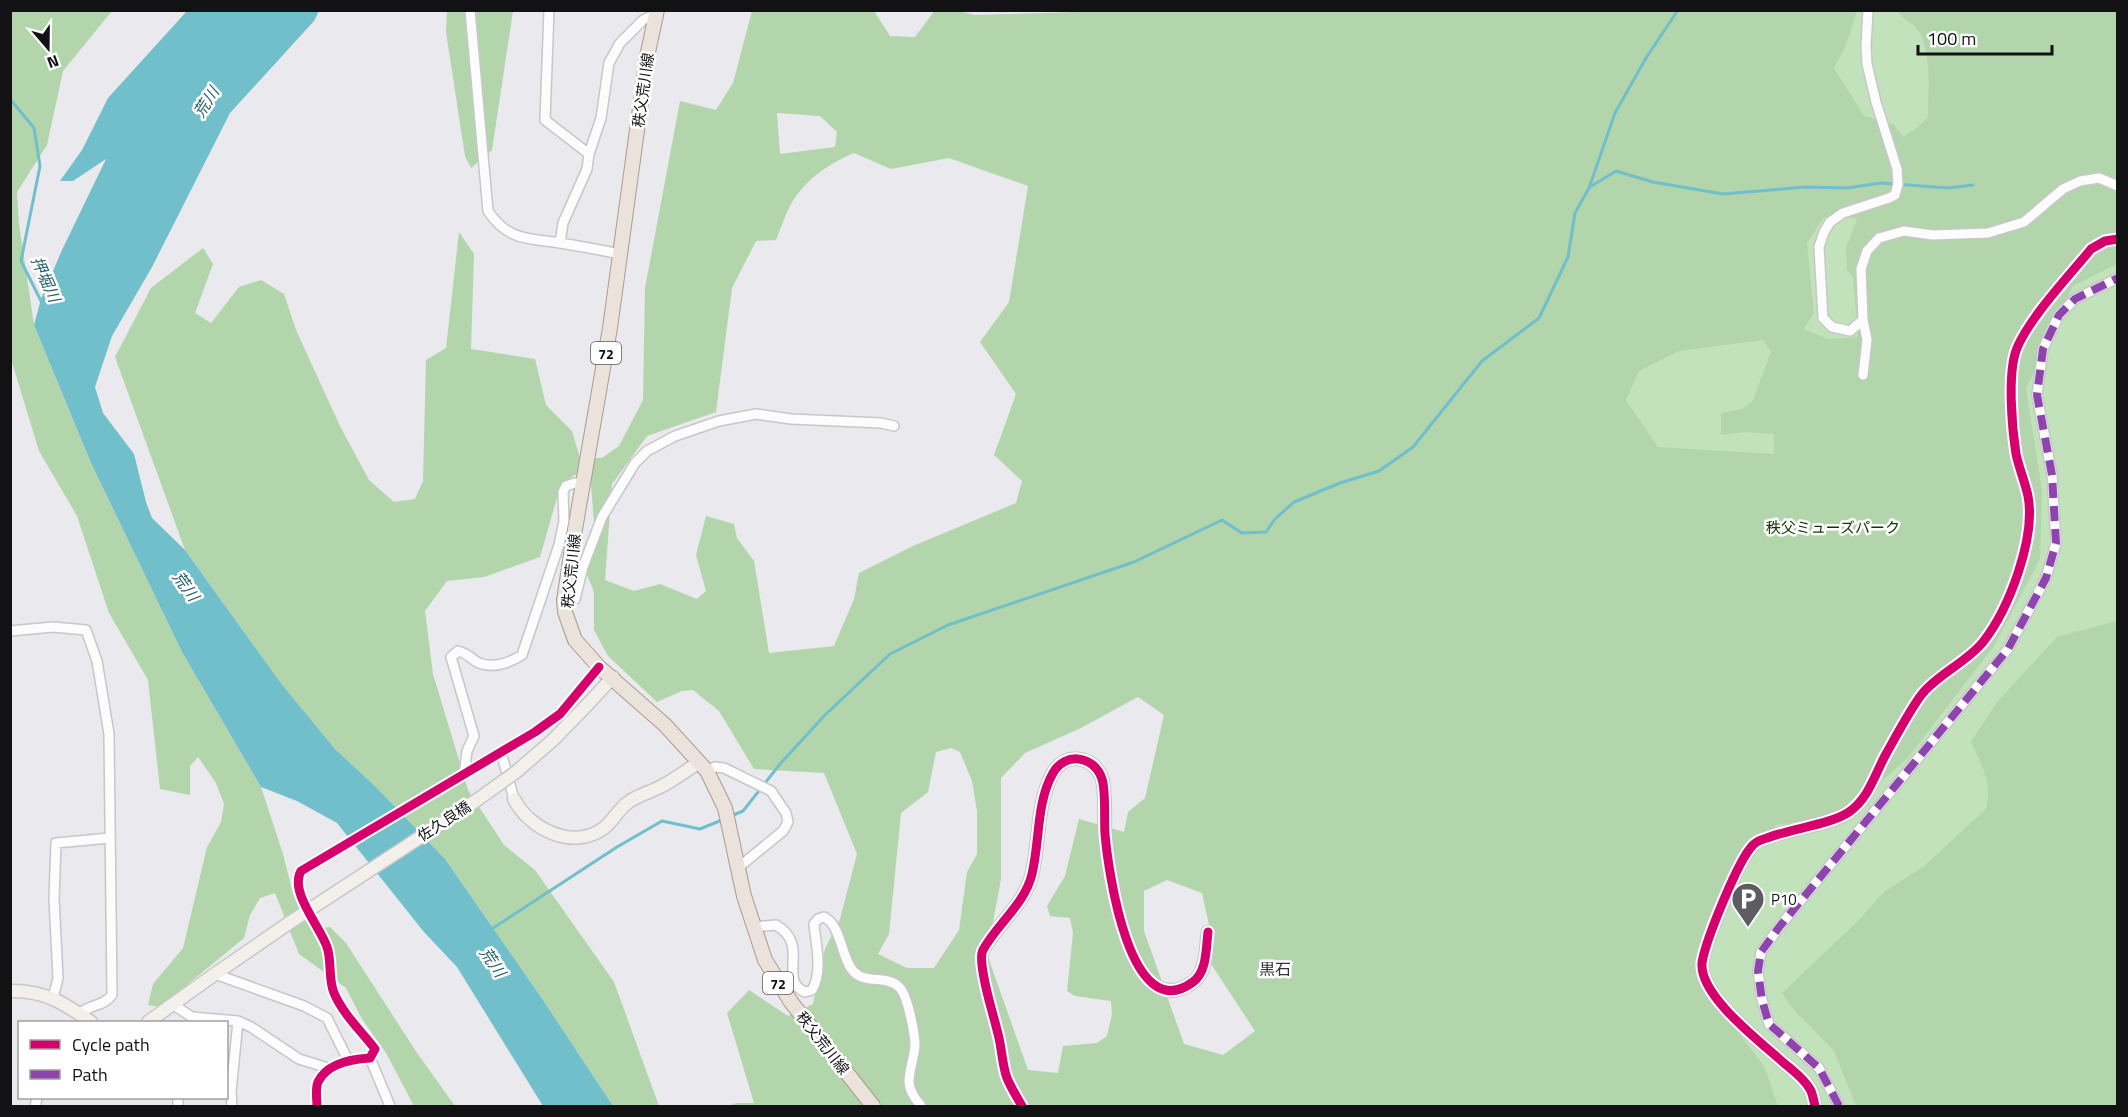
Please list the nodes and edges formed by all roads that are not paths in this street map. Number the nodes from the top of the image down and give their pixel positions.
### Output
1 (470, 10) edge
2 (549, 10) edge
3 (1868, 10) edge
4 (656, 12) edge
5 (589, 154) junction
6 (2118, 186) edge
7 (2118, 239) edge
8 (561, 243) junction
9 (620, 254) junction
10 (2118, 278) edge
11 (1863, 320) junction
12 (1863, 375) dead end
13 (894, 426) dead end
14 (583, 484) junction
15 (564, 600) junction
16 (10, 631) edge
17 (599, 667) junction
18 (613, 677) junction
19 (501, 752) junction
20 (703, 766) junction
21 (464, 775) junction
22 (514, 799) joint
23 (110, 838) junction
24 (739, 867) junction
25 (753, 927) junction
26 (1208, 932) dead end
27 (215, 974) junction
28 (10, 991) edge
29 (52, 998) junction
30 (172, 1004) junction
31 (79, 1014) junction
32 (192, 1020) edge
33 (88, 1021) edge
34 (151, 1021) edge
35 (215, 1021) edge
36 (228, 1022) edge
37 (238, 1022) junction
38 (370, 1058) junction
39 (348, 1060) junction
40 (331, 1069) junction
41 (232, 1107) edge
42 (317, 1107) edge
43 (390, 1107) edge
44 (873, 1107) edge
45 (921, 1107) edge
46 (1022, 1107) edge
47 (1815, 1107) edge
48 (1839, 1107) edge

1 - 8 street
2 - 5 street
3 - 11 street
4 - 5 street
4 - 9 main road, 秩父荒川線 / 72
5 - 8 street
6 - 11 street
7 - 47 street
8 - 9 street
9 - 14 main road, 秩父荒川線 / 72
10 - 48 street
11 - 12 street
13 - 15 street
14 - 15 main road, 秩父荒川線 / 72
14 - 21 street
15 - 17 main road, 秩父荒川線 / 72
16 - 23 street
17 - 18 main road, 秩父荒川線 / 72
17 - 19 street
18 - 20 main road, 秩父荒川線 / 72
18 - 27 street, 佐久良橋, bridge
19 - 21 street
19 - 22 street
20 - 22 street
20 - 24 main road, 秩父荒川線 / 72
20 - 24 street
21 - 38 street
23 - 29 street
23 - 31 street
24 - 25 main road, 秩父荒川線 / 72
25 - 44 main road, 秩父荒川線 / 72
25 - 45 street
26 - 46 street
27 - 30 street, 佐久良橋
27 - 39 street
28 - 29 street
29 - 31 street
30 - 32 street
30 - 34 street, 佐久良橋
31 - 33 street
32 - 35 street
36 - 37 street
37 - 40 street
37 - 41 street
38 - 39 street
38 - 43 street
39 - 40 street
40 - 42 street

